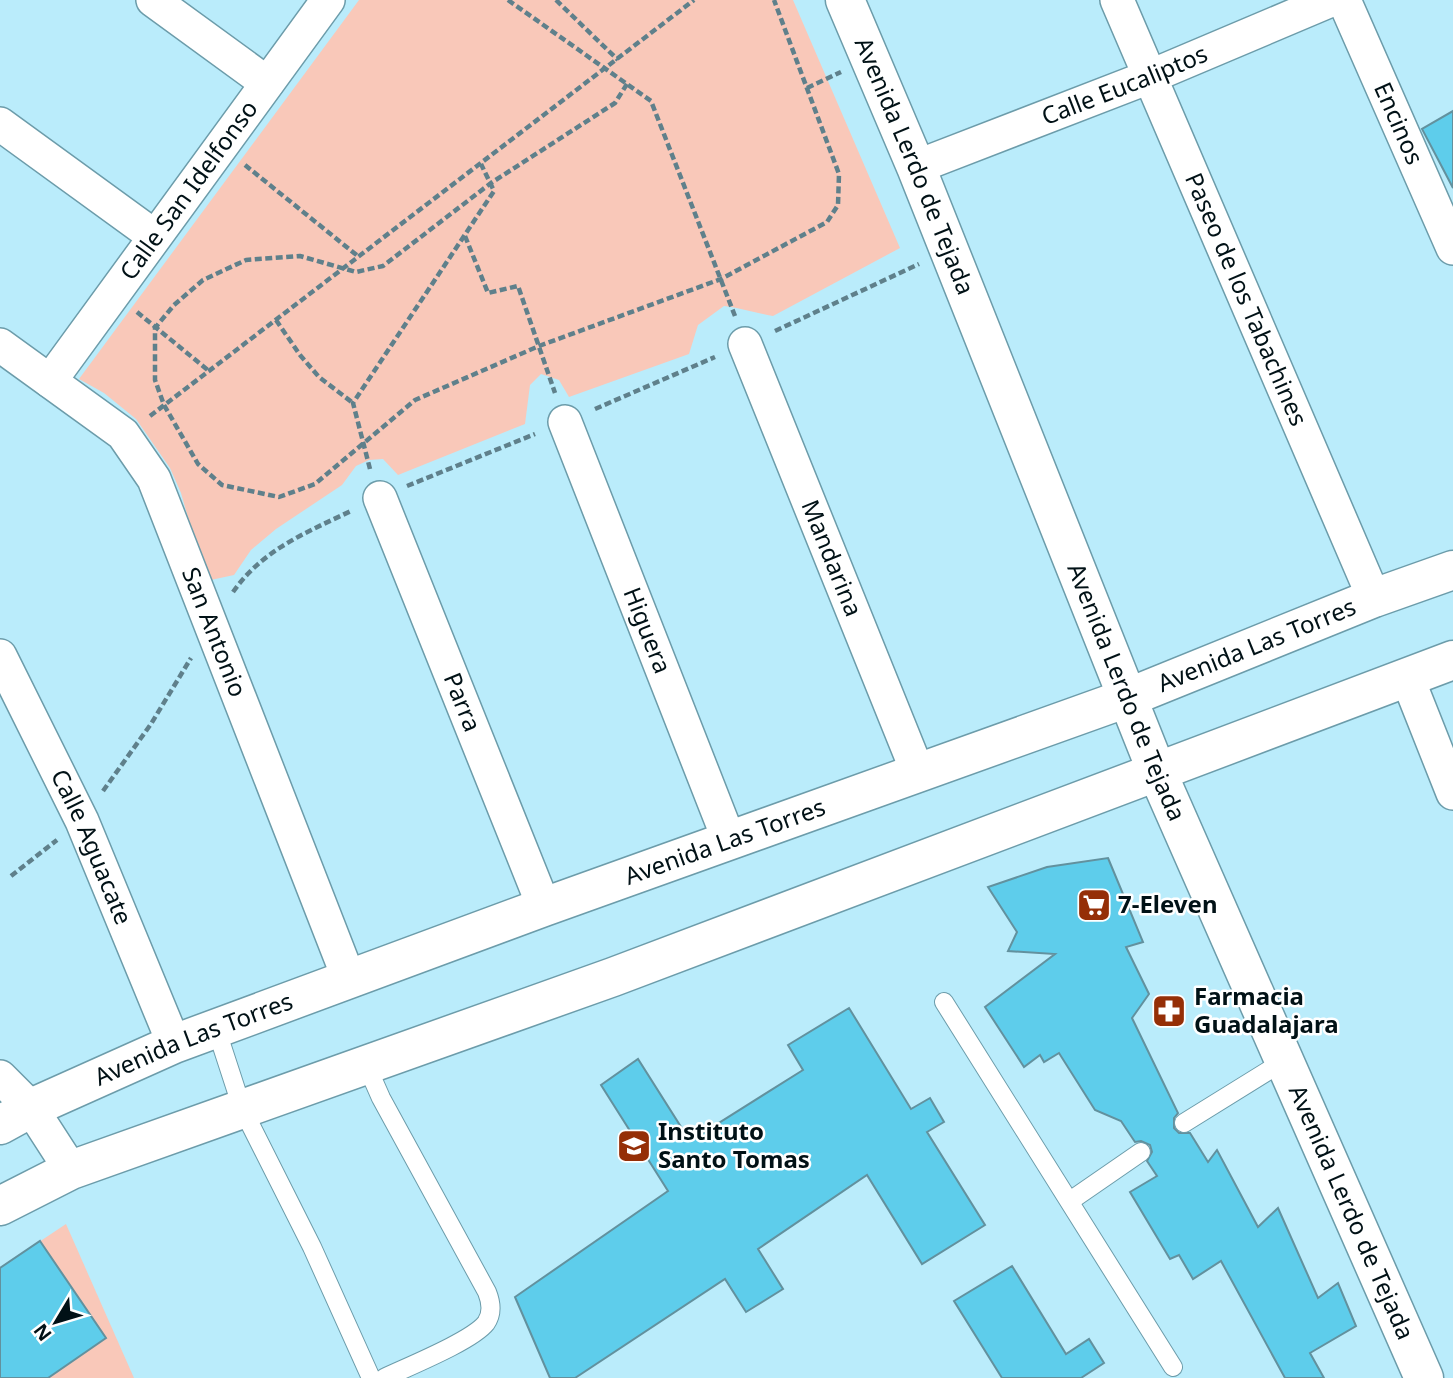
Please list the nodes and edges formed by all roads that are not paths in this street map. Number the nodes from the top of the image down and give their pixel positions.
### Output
1 (153, 0) edge
2 (328, 0) edge
3 (845, 0) edge
4 (1117, 0) edge
5 (1331, 0) edge
6 (1344, 0) edge
7 (1149, 77) junction
8 (267, 83) junction
9 (0, 124) edge
10 (916, 167) junction
11 (154, 236) junction
12 (1453, 248) edge
13 (745, 344) road end
14 (0, 345) edge
15 (50, 381) junction
16 (565, 422) road end
17 (380, 498) road end
18 (1453, 570) edge
19 (1374, 598) junction
20 (0, 656) edge
21 (1453, 660) edge
22 (1407, 677) junction
23 (1127, 698) junction
24 (1157, 772) junction
25 (918, 773) junction
26 (1453, 793) edge
27 (729, 841) junction
28 (544, 907) junction
29 (349, 979) junction
30 (943, 1002) dead end
31 (216, 1028) junction
32 (174, 1044) junction
33 (1284, 1061) junction
34 (366, 1064) junction
35 (0, 1077) edge
36 (242, 1108) junction
37 (15, 1116) edge
38 (1184, 1124) dead end
39 (1141, 1152) dead end
40 (71, 1170) junction
41 (1070, 1201) junction
42 (0, 1206) edge
43 (1173, 1367) dead end
44 (370, 1378) edge
45 (384, 1378) edge
46 (1423, 1378) edge

1 - 8 street
2 - 8 street, Calle San Idelfonso
3 - 10 street, Avenida Lerdo de Tejada
4 - 7 street, Paseo de los Tabachines
5 - 7 street, Calle Eucaliptos
6 - 12 street, Encinos
7 - 10 street, Calle Eucaliptos
7 - 19 street, Paseo de los Tabachines
8 - 11 street, Calle San Idelfonso
9 - 11 street
10 - 23 street, Avenida Lerdo de Tejada
11 - 15 street, Calle San Idelfonso
13 - 25 street, Mandarina
14 - 15 street, San Antonio
15 - 29 street, San Antonio
16 - 27 street, Higuera
17 - 28 street, Parra
18 - 19 street, Avenida Las Torres
19 - 23 street, Avenida Las Torres
20 - 32 street, Calle Aguacate
21 - 22 street
22 - 24 street
22 - 26 street
23 - 24 street, Avenida Lerdo de Tejada
23 - 25 street, Avenida Las Torres
24 - 33 street, Avenida Lerdo de Tejada
24 - 34 street
25 - 27 street, Avenida Las Torres
27 - 28 street, Avenida Las Torres
28 - 29 street, Avenida Las Torres
29 - 31 street, Avenida Las Torres
30 - 41 lane
31 - 32 street, Avenida Las Torres
31 - 36 lane
32 - 37 street, Avenida Las Torres
33 - 38 lane
33 - 46 street, Avenida Lerdo de Tejada
34 - 36 street
34 - 45 lane
35 - 37 street
36 - 40 street
36 - 44 lane
37 - 40 street
39 - 41 lane
40 - 42 street
41 - 43 lane

